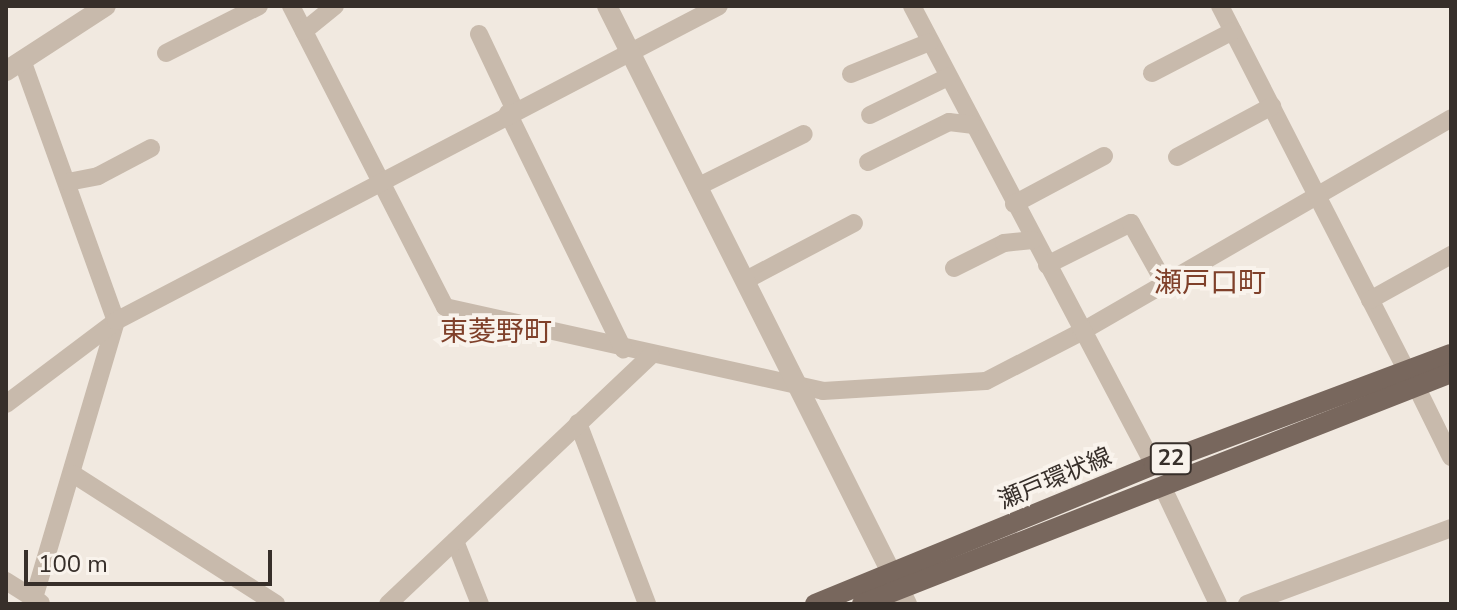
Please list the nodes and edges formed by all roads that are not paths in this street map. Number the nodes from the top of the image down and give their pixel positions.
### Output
1 (106, 6) edge
2 (259, 6) edge
3 (291, 6) edge
4 (335, 6) edge
5 (607, 6) edge
6 (719, 6) edge
7 (912, 6) edge
8 (1220, 6) edge
9 (304, 31) junction
10 (1233, 31) junction
11 (479, 34) dead end
12 (930, 42) junction
13 (166, 53) dead end
14 (631, 53) junction
15 (14, 66) edge
16 (1152, 73) dead end
17 (851, 74) dead end
18 (948, 77) junction
19 (1272, 106) junction
20 (511, 111) junction
21 (870, 115) dead end
22 (1451, 118) edge
23 (972, 125) junction
24 (804, 134) dead end
25 (151, 148) dead end
26 (1104, 156) dead end
27 (1177, 157) dead end
28 (868, 162) dead end
29 (384, 180) junction
30 (68, 182) junction
31 (697, 187) junction
32 (1317, 193) junction
33 (1014, 204) junction
34 (854, 223) dead end
35 (1033, 240) junction
36 (1451, 255) edge
37 (1047, 265) junction
38 (954, 268) dead end
39 (746, 280) junction
40 (1164, 282) junction
41 (1370, 300) junction
42 (116, 321) junction
43 (1081, 332) junction
44 (623, 349) junction
45 (1451, 354) edge
46 (651, 355) junction
47 (1451, 373) edge
48 (1411, 379) junction
49 (802, 387) junction
50 (6, 404) edge
51 (578, 423) junction
52 (1451, 457) edge
53 (1154, 465) junction
54 (73, 474) junction
55 (1163, 488) junction
56 (1451, 528) edge
57 (455, 541) junction
58 (6, 581) edge
59 (901, 589) edge
60 (36, 602) edge
61 (276, 604) edge
62 (388, 604) edge
63 (480, 604) edge
64 (647, 604) edge
65 (815, 604) edge
66 (862, 604) edge
67 (1218, 604) edge
68 (1247, 604) edge

1 - 15 street
2 - 13 street
3 - 9 street
4 - 9 street
5 - 14 street
6 - 14 street
7 - 12 street
8 - 10 street
9 - 29 street
10 - 16 street
10 - 19 street
11 - 20 street
12 - 17 street
12 - 18 street
14 - 20 street
14 - 31 street
15 - 30 street
18 - 21 street
18 - 23 street
19 - 27 street
19 - 32 street
20 - 29 street
20 - 44 street
22 - 32 street
23 - 28 street
23 - 33 street
24 - 31 street
25 - 30 street
26 - 33 street
29 - 42 street
29 - 44 street
30 - 42 street
31 - 39 street
32 - 40 street
32 - 41 street
33 - 35 street
34 - 39 street
35 - 37 street
35 - 38 street
36 - 41 street
37 - 40 street
37 - 43 street
39 - 49 street
40 - 43 street
41 - 48 street
42 - 50 street
42 - 54 street
43 - 49 street
43 - 53 street
44 - 46 street
45 - 48 main road, 瀬戸環状線 / 22
46 - 49 street
46 - 51 street
47 - 48 main road, 瀬戸環状線 / 22
48 - 52 street
48 - 53 main road, 瀬戸環状線 / 22
48 - 55 main road, 瀬戸環状線 / 22
49 - 59 street
51 - 57 street
51 - 64 street
53 - 59 main road, 瀬戸環状線 / 22
54 - 60 street
54 - 61 street
55 - 59 main road, 瀬戸環状線 / 22
55 - 67 street
56 - 68 street
57 - 62 street
57 - 63 street
58 - 60 street
59 - 65 main road, 瀬戸環状線 / 22
59 - 66 main road, 瀬戸環状線 / 22

